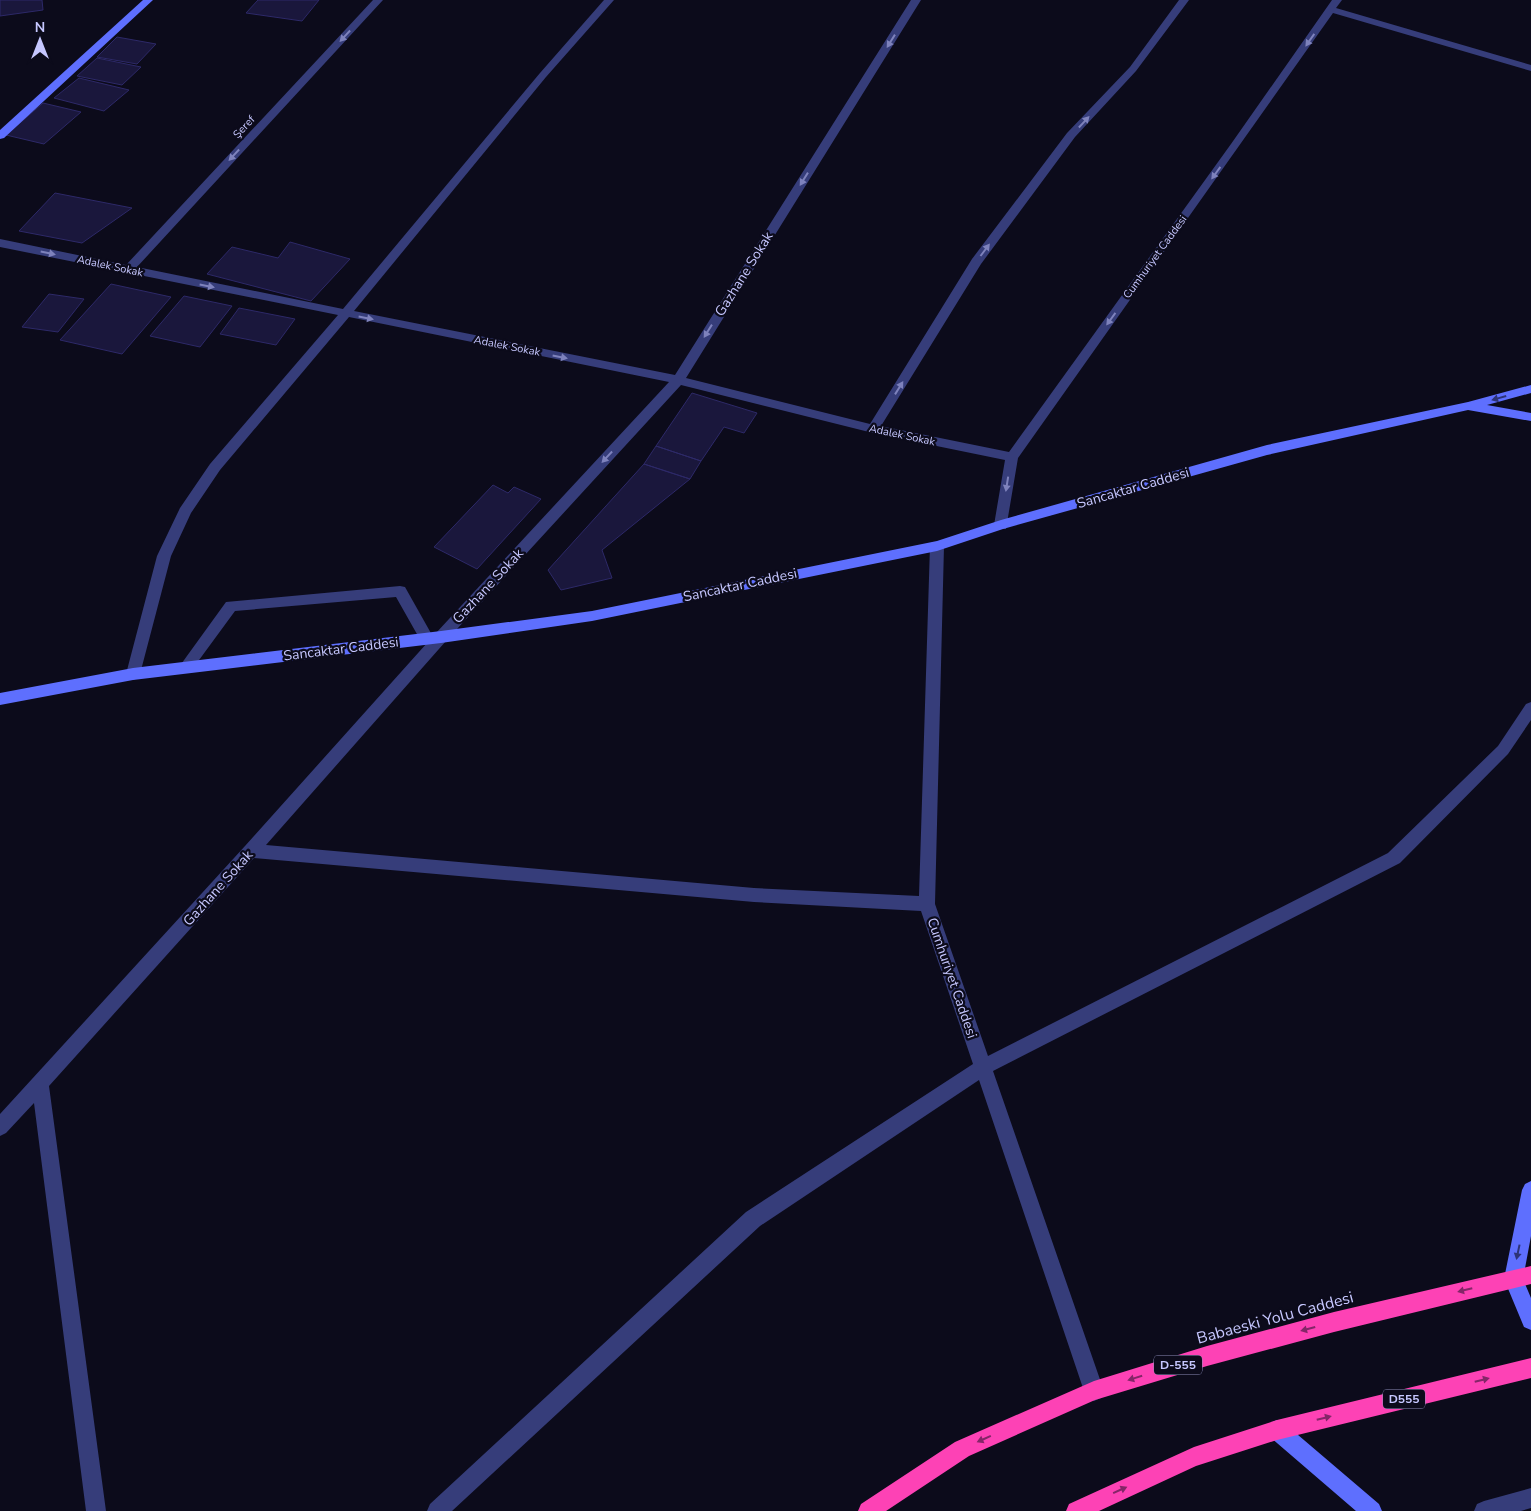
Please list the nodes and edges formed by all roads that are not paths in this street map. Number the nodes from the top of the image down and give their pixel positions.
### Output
1 (148, 0) edge
2 (378, 0) edge
3 (609, 0) edge
4 (916, 0) edge
5 (1184, 0) edge
6 (1334, 4) edge
7 (1531, 68) edge
8 (0, 136) edge
9 (0, 244) edge
10 (128, 270) junction
11 (345, 313) junction
12 (678, 380) junction
13 (1531, 389) edge
14 (1468, 406) junction
15 (1531, 417) edge
16 (873, 429) junction
17 (1012, 457) junction
18 (1001, 525) junction
19 (938, 546) junction
20 (434, 638) junction
21 (186, 667) junction
22 (133, 674) junction
23 (0, 699) edge
24 (1531, 708) edge
25 (252, 851) junction
26 (927, 904) junction
27 (983, 1066) junction
28 (40, 1082) junction
29 (0, 1127) edge
30 (1531, 1190) edge
31 (1522, 1277) edge
32 (1531, 1320) edge
33 (1531, 1368) edge
34 (1094, 1391) junction
35 (1277, 1430) junction
36 (1531, 1498) edge
37 (96, 1511) edge
38 (437, 1511) edge
39 (868, 1511) edge
40 (1076, 1511) edge
41 (1372, 1511) edge
42 (1484, 1511) edge

1 - 8 main road
2 -> 10 street, Şeref
3 - 11 street
4 -> 12 street, Gazhane Sokak
16 -> 5 street
6 - 7 street
6 -> 17 street, Cumhuriyet Caddesi
9 -> 10 street, Adalek Sokak
10 -> 11 street, Adalek Sokak
11 -> 12 street, Adalek Sokak
11 - 22 street
12 - 16 street, Adalek Sokak
12 -> 20 street, Gazhane Sokak
13 -> 14 main road, Sancaktar Caddesi
14 - 15 main road
14 - 18 main road, Sancaktar Caddesi
16 - 17 street, Adalek Sokak
17 -> 18 street, Cumhuriyet Caddesi
18 - 19 main road, Sancaktar Caddesi
19 - 20 main road, Sancaktar Caddesi
19 - 26 street, Cumhuriyet Caddesi
20 - 21 main road, Sancaktar Caddesi
20 - 21 street
20 - 25 street, Gazhane Sokak
21 - 22 main road, Sancaktar Caddesi
22 - 23 main road, Sancaktar Caddesi
24 - 27 street
25 - 26 street
25 - 28 street, Gazhane Sokak
26 - 27 street, Cumhuriyet Caddesi
27 - 34 street, Cumhuriyet Caddesi
27 - 38 street
28 - 29 street, Gazhane Sokak
28 - 37 street
30 -> 31 main road
31 - 32 main road
31 -> 34 highway, Babaeski Yolu Caddesi / D-555
35 -> 33 highway, D555
34 -> 39 highway, Babaeski Yolu Caddesi / D-555
40 -> 35 highway, D555
35 - 41 main road
36 - 42 street

